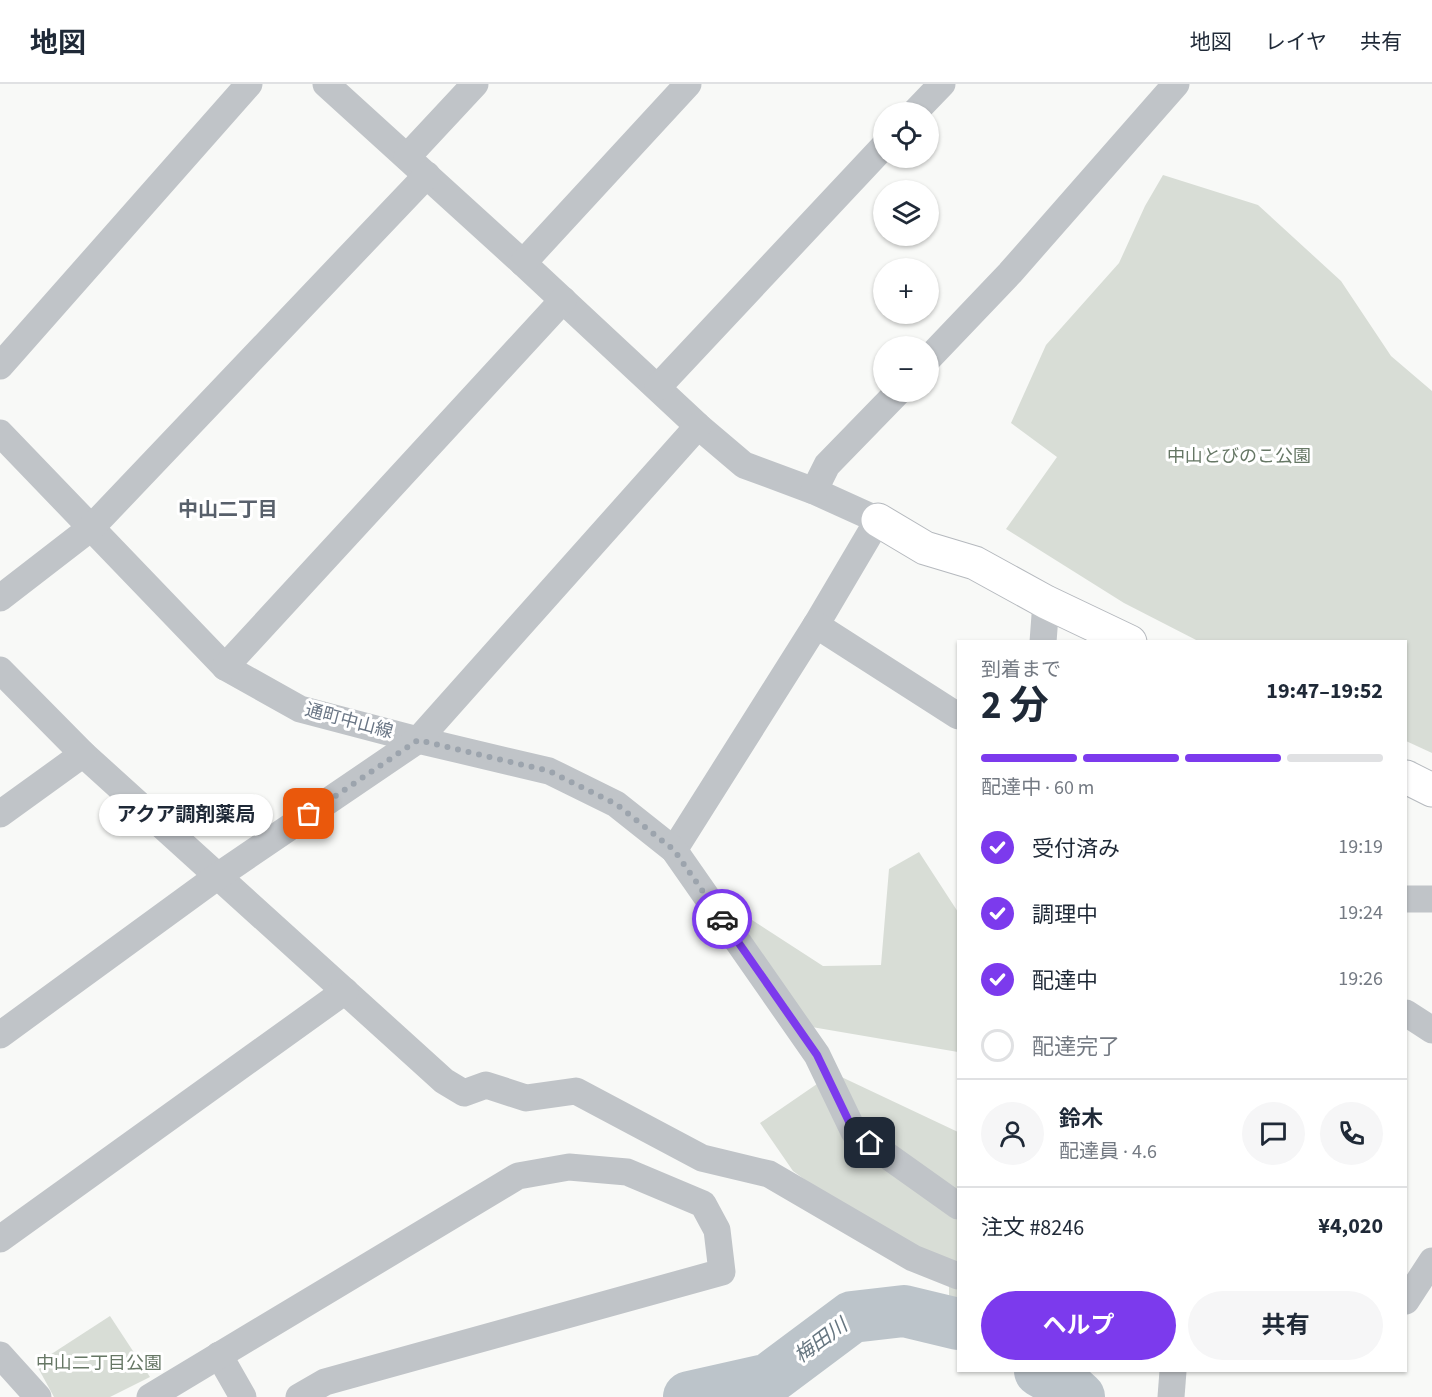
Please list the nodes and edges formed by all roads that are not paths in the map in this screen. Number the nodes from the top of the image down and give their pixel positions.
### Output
1 (249, 84) edge
2 (326, 84) edge
3 (475, 84) edge
4 (688, 84) edge
5 (942, 84) edge
6 (1176, 84) edge
7 (925, 102) edge
8 (407, 157) junction
9 (873, 158) edge
10 (427, 174) junction
11 (524, 263) junction
12 (563, 300) junction
13 (939, 347) edge
14 (0, 366) edge
15 (658, 387) junction
16 (888, 402) edge
17 (698, 426) junction
18 (0, 433) edge
19 (814, 490) junction
20 (878, 520) junction
21 (92, 527) junction
22 (0, 598) edge
23 (1046, 602) junction
24 (816, 625) junction
25 (1043, 640) edge
26 (1126, 640) edge
27 (225, 667) junction
28 (0, 670) edge
29 (957, 715) edge
30 (418, 740) junction
31 (83, 754) junction
32 (1407, 778) edge
33 (1432, 790) edge
34 (0, 814) edge
35 (674, 850) junction
36 (218, 876) junction
37 (1407, 899) edge
38 (1432, 899) edge
39 (345, 991) junction
40 (1407, 1014) edge
41 (1432, 1029) edge
42 (0, 1035) edge
43 (957, 1205) edge
44 (0, 1239) edge
45 (1432, 1261) edge
46 (957, 1276) edge
47 (1407, 1299) edge
48 (0, 1355) edge
49 (219, 1355) junction
50 (1173, 1372) edge
51 (38, 1397) edge
52 (150, 1397) edge
53 (243, 1397) edge
54 (299, 1397) edge
55 (1171, 1397) edge

1 - 14 street
2 - 8 street
3 - 8 street
4 - 11 street
5 - 7 street
6 - 13 street
8 - 10 street
9 - 15 street
10 - 11 street
10 - 21 street
11 - 12 street
12 - 15 street
12 - 27 street
15 - 17 street
16 - 19 street
17 - 19 street
17 - 30 street
18 - 21 street, 通町中山線
19 - 20 street
20 - 23 street
20 - 24 street
21 - 22 street
21 - 27 street, 通町中山線
23 - 25 street
23 - 26 street
24 - 29 street
24 - 35 street
27 - 30 street, 通町中山線
28 - 31 street
30 - 35 street, 通町中山線
30 - 36 street
31 - 34 street
31 - 36 street
32 - 33 street
35 - 43 street, 通町中山線
36 - 39 street
36 - 42 street
37 - 38 street
39 - 44 street
39 - 46 street
40 - 41 street
45 - 47 street
48 - 51 street
49 - 52 street
49 - 53 street
49 - 54 street
50 - 55 street

